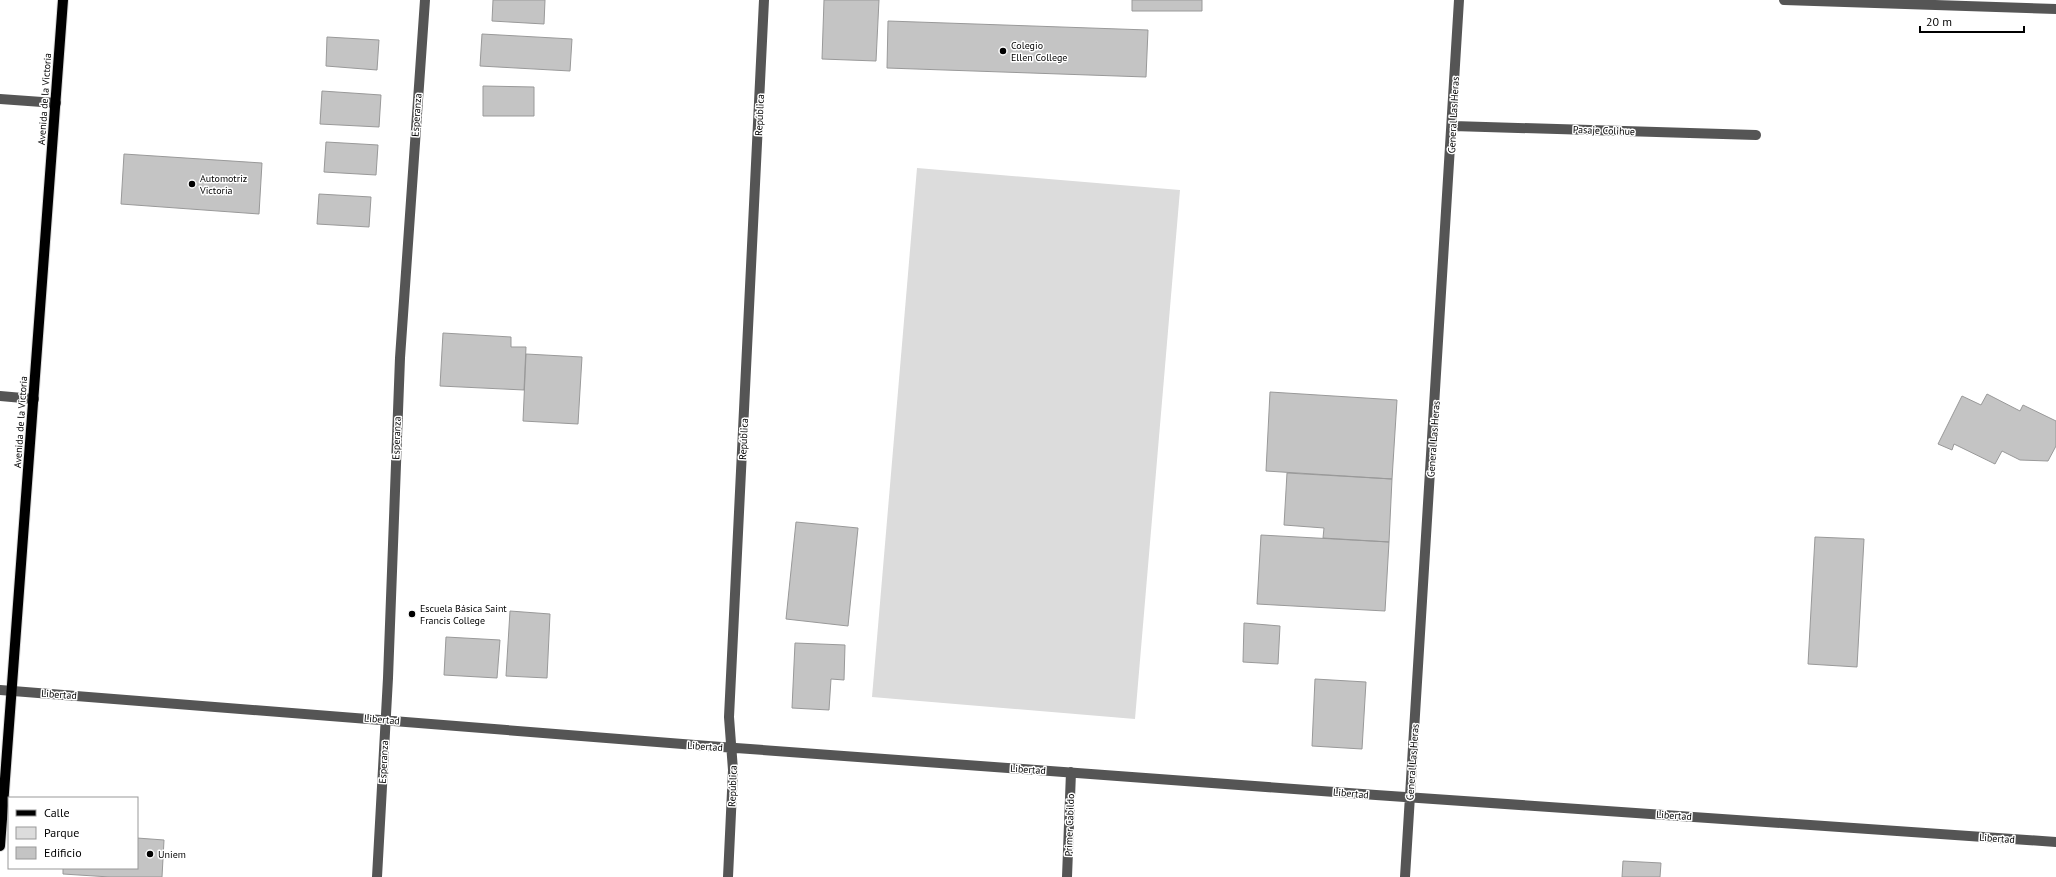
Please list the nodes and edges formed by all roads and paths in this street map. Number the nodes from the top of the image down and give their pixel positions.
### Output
1 (63, 0) edge
2 (424, 0) edge
3 (764, 0) edge
4 (1459, 0) edge
5 (1784, 0) edge
6 (2056, 9) edge
7 (0, 99) edge
8 (56, 103) junction
9 (1453, 126) junction
10 (1756, 135) dead end
11 (0, 396) edge
12 (34, 399) junction
13 (0, 690) edge
14 (12, 690) junction
15 (385, 719) junction
16 (732, 748) junction
17 (1071, 772) junction
18 (1409, 797) junction
19 (2056, 842) edge
20 (0, 846) edge
21 (377, 877) edge
22 (728, 877) edge
23 (1067, 877) edge
24 (1405, 877) edge

1 - 8 main road, Avenida de la Victoria
2 - 15 street, Esperanza
3 - 16 street, República
4 - 9 street, General Las Heras
5 - 6 street
7 - 8 street
8 - 12 main road, Avenida de la Victoria
9 - 10 street, Pasaje Colihue
9 - 18 street, General Las Heras
11 - 12 street
12 - 14 main road, Avenida de la Victoria
13 - 14 street, Libertad
14 - 15 street, Libertad
14 - 20 main road, Avenida de la Victoria
15 - 16 street, Libertad
15 - 21 street, Esperanza
16 - 17 street, Libertad
16 - 22 street, República
17 - 18 street, Libertad
17 - 23 street, Primer Cabildo
18 - 19 street, Libertad
18 - 24 street, General Las Heras

